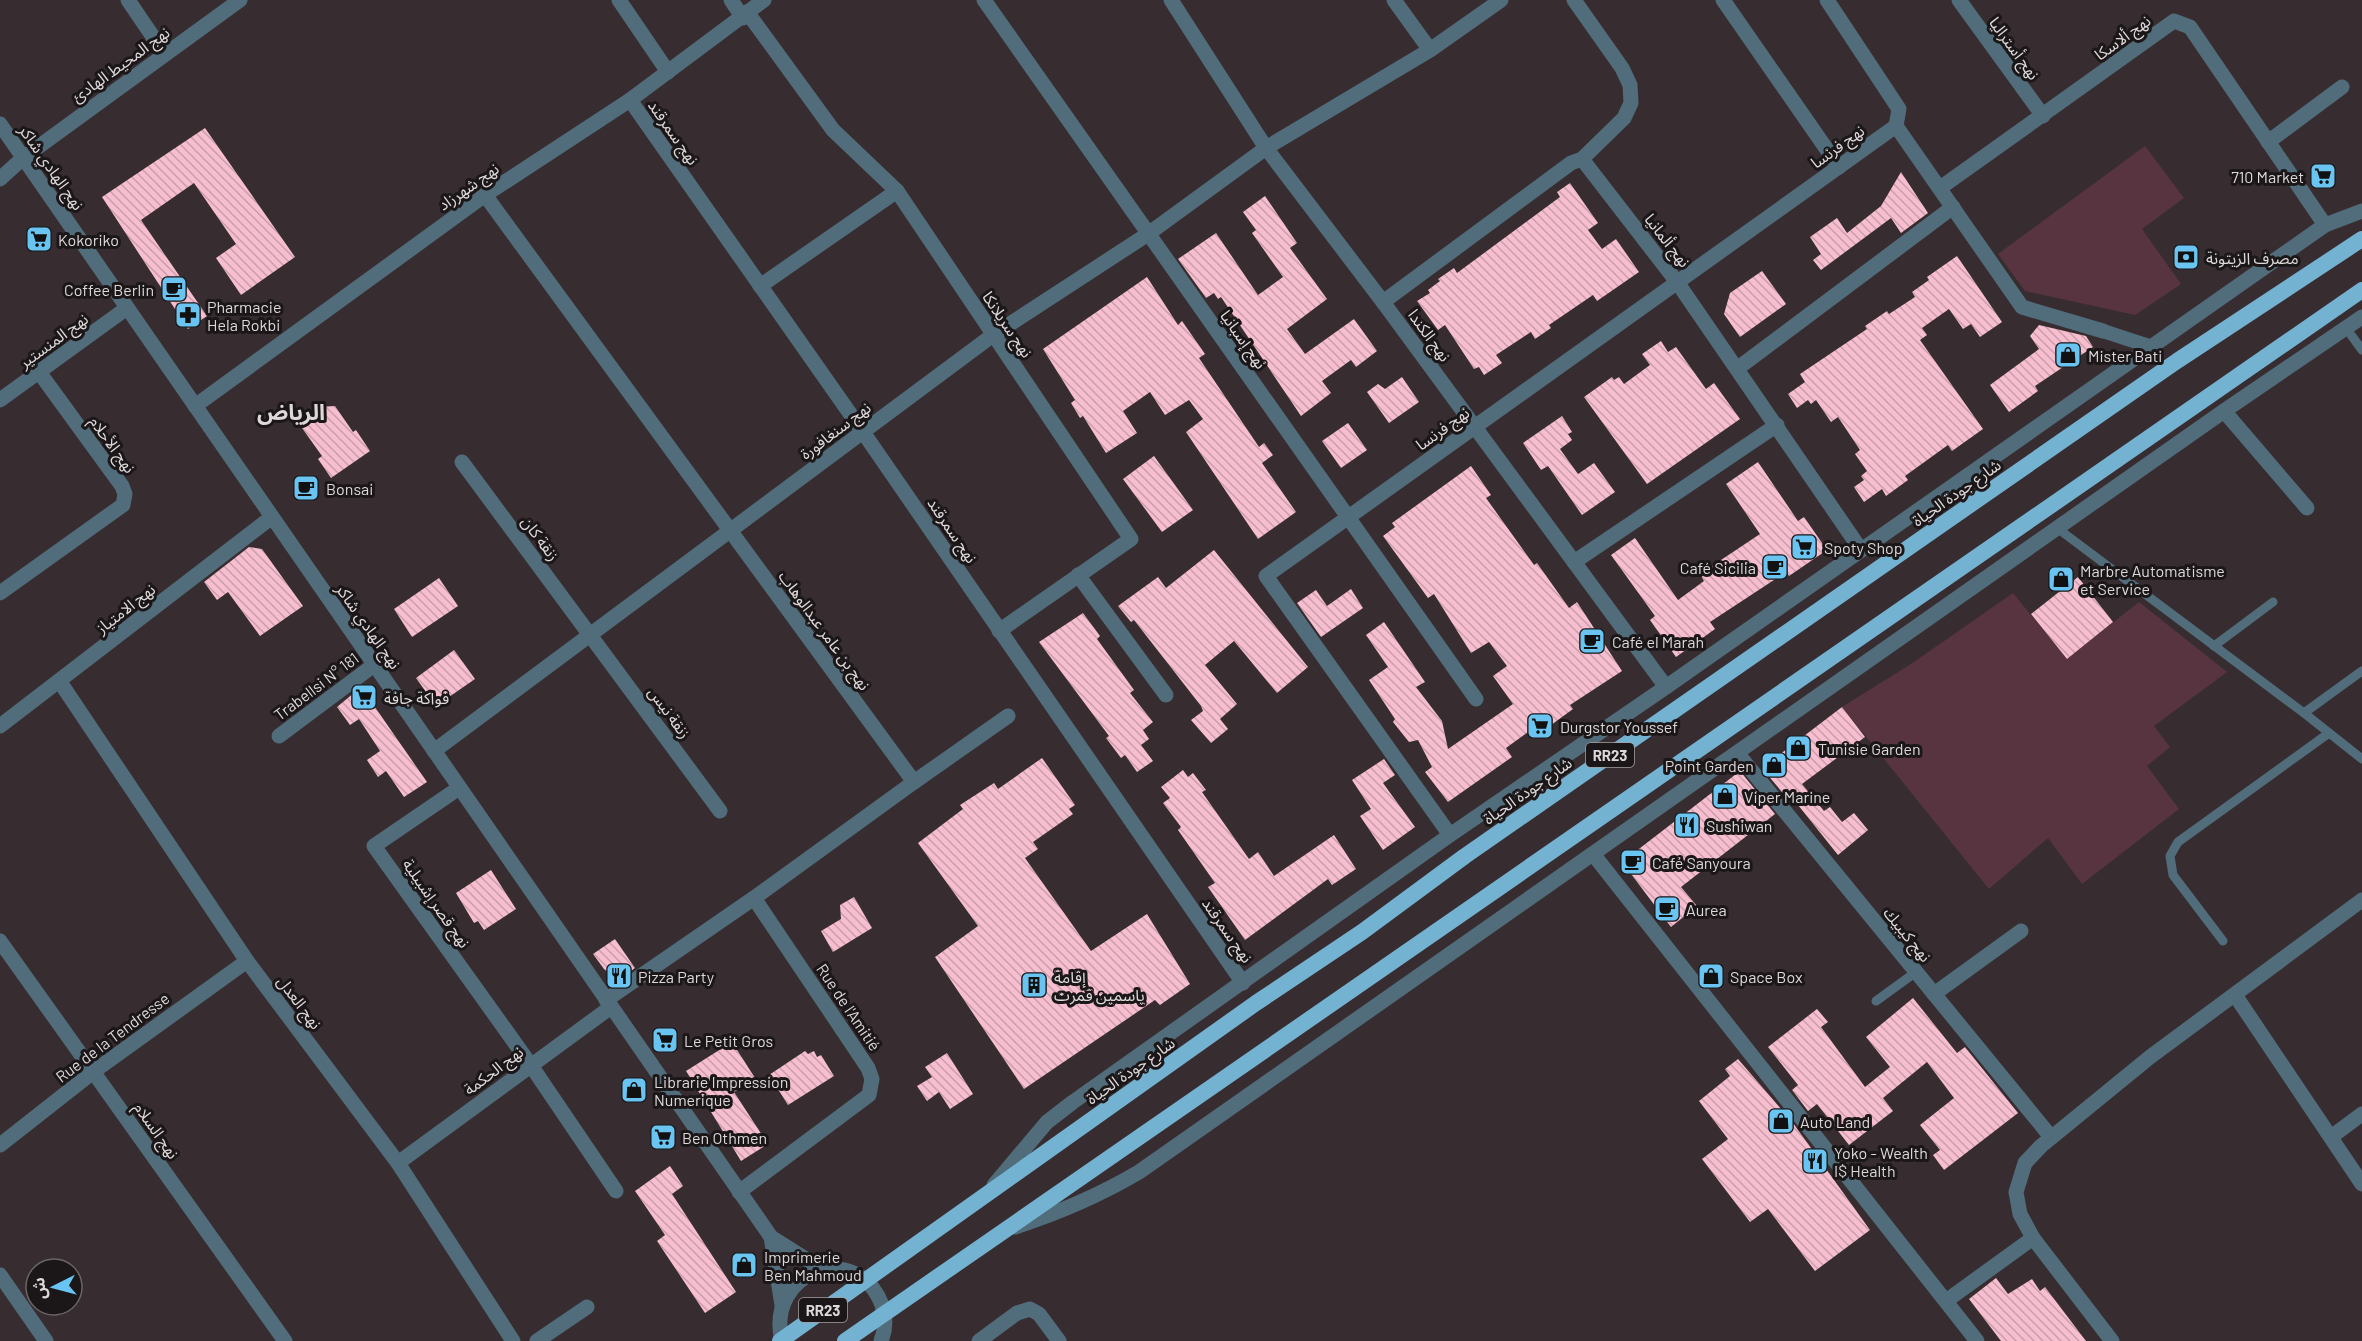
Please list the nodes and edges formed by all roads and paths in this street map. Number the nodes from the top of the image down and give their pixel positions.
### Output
1 (128, 0) edge
2 (240, 0) edge
3 (618, 0) edge
4 (731, 0) edge
5 (764, 0) edge
6 (984, 0) edge
7 (1171, 0) edge
8 (1395, 0) edge
9 (1501, 0) edge
10 (1574, 0) edge
11 (1723, 0) edge
12 (1827, 0) edge
13 (1959, 0) edge
14 (745, 15) junction
15 (1430, 50) junction
16 (164, 53) junction
17 (668, 72) junction
18 (2342, 87) dead end
19 (630, 100) junction
20 (2043, 116) junction
21 (0, 124) edge
22 (1896, 126) junction
23 (2268, 142) junction
24 (1266, 148) junction
25 (23, 158) junction
26 (1582, 159) junction
27 (1839, 167) junction
28 (0, 179) edge
29 (1940, 188) junction
30 (897, 191) junction
31 (485, 195) junction
32 (1953, 207) junction
33 (2362, 211) edge
34 (2325, 225) junction
35 (1149, 234) junction
36 (2362, 239) edge
37 (1677, 282) junction
38 (760, 286) junction
39 (2362, 290) edge
40 (1383, 302) junction
41 (127, 308) junction
42 (2362, 317) edge
43 (2346, 328) junction
44 (2103, 331) joint
45 (993, 335) junction
46 (2152, 347) junction
47 (2362, 350) edge
48 (1738, 368) junction
49 (39, 372) junction
50 (0, 400) edge
51 (195, 406) junction
52 (2224, 411) junction
53 (1777, 425) junction
54 (1475, 427) junction
55 (863, 432) junction
56 (462, 462) dead end
57 (2307, 508) dead end
58 (272, 517) junction
59 (1348, 518) junction
60 (2057, 528) junction
61 (731, 532) junction
62 (1861, 550) junction
63 (1574, 562) junction
64 (1078, 575) junction
65 (0, 593) edge
66 (2272, 602) dead end
67 (999, 631) junction
68 (591, 635) junction
69 (2214, 646) junction
70 (374, 665) junction
71 (2362, 671) edge
72 (60, 682) junction
73 (1666, 687) junction
74 (1166, 695) dead end
75 (1476, 699) dead end
76 (2304, 713) junction
77 (1008, 716) dead end
78 (0, 726) edge
79 (2330, 733) junction
80 (279, 736) dead end
81 (434, 751) junction
82 (1738, 754) junction
83 (2362, 759) edge
84 (914, 782) junction
85 (459, 788) junction
86 (720, 811) dead end
87 (1450, 835) junction
88 (1593, 854) junction
89 (754, 898) junction
90 (2362, 900) edge
91 (2021, 931) dead end
92 (0, 941) edge
93 (2223, 941) dead end
94 (247, 961) junction
95 (1916, 972) junction
96 (1243, 983) junction
97 (1934, 994) junction
98 (2235, 994) junction
99 (1876, 1001) dead end
100 (608, 1003) junction
101 (530, 1064) junction
102 (93, 1072) junction
103 (2362, 1114) edge
104 (2051, 1137) junction
105 (2331, 1137) junction
106 (0, 1145) edge
107 (398, 1163) junction
108 (2362, 1184) edge
109 (616, 1191) dead end
110 (739, 1192) junction
111 (988, 1192) junction
112 (1000, 1231) junction
113 (771, 1237) junction
114 (2033, 1238) junction
115 (831, 1269) junction
116 (0, 1275) edge
117 (865, 1280) junction
118 (1946, 1301) junction
119 (782, 1305) junction
120 (587, 1307) dead end
121 (885, 1313) junction
122 (883, 1338) edge
123 (46, 1341) edge
124 (285, 1341) edge
125 (513, 1341) edge
126 (537, 1341) edge
127 (781, 1341) edge
128 (845, 1341) edge
129 (979, 1341) edge
130 (1059, 1341) edge
131 (1977, 1341) edge
132 (2112, 1341) edge

1 - 16 street
2 - 16 street, نهج المحيط الهادئ
3 - 17 street
4 - 14 street, نهج سريلانكا
5 - 14 street, نهج شهرزاد
6 - 35 street, نهج إسبانيا
7 - 24 street, نهج الكندا
8 - 15 street
9 - 15 street, نهج سنغافورة
10 - 26 street
11 - 27 street
12 - 22 street
13 - 20 street, نهج أستراليا
14 - 17 street, نهج شهرزاد
14 - 30 street, نهج سريلانكا
15 - 24 street, نهج سنغافورة
16 - 25 street, نهج المحيط الهادئ
17 - 19 street, نهج شهرزاد
18 - 23 street
19 - 31 street, نهج شهرزاد
19 - 38 street, نهج سمرقند
20 - 23 street, نهج ألاسكا
20 - 29 street, نهج ألاسكا
21 - 25 street, نهج الهادي شاكر
22 - 27 street, نهج فرنسا
22 - 29 street
23 - 34 street, نهج ألاسكا
24 - 35 street, نهج سنغافورة
24 - 40 street, نهج الكندا
25 - 28 street, نهج المحيط الهادئ
25 - 41 street, نهج الهادي شاكر
26 - 37 street, نهج ألمانيا
26 - 40 street
27 - 37 street, نهج فرنسا
29 - 32 street
30 - 38 street
30 - 45 street, نهج سريلانكا
31 - 51 street, نهج شهرزاد
31 - 61 street, نهج بن عامر عبدالوهاب
32 - 44 street
32 - 48 street
33 - 34 street
34 - 46 street
35 - 45 street, نهج سنغافورة
35 - 59 street, نهج إسبانيا
36 - 111 highway, شارع جودة الحياة / RR23
37 - 48 street, نهج ألمانيا
37 - 54 street, نهج فرنسا
38 - 55 street, نهج سمرقند
39 - 112 highway, RR23
40 - 54 street, نهج الكندا
41 - 49 street, نهج المنستير
41 - 51 street, نهج الهادي شاكر
42 - 43 street
43 - 47 lane
43 - 52 street
44 - 46 street
45 - 55 street, نهج سنغافورة
45 - 64 street, نهج سريلانكا
46 - 62 street
48 - 53 street, نهج ألمانيا
49 - 50 street, نهج المنستير
49 - 65 street, نهج الأحلام
51 - 58 street, نهج الهادي شاكر
52 - 57 street
52 - 60 street
53 - 62 street, نهج ألمانيا
53 - 63 street
54 - 59 street, نهج فرنسا
54 - 63 street, نهج الكندا
55 - 61 street, نهج سنغافورة
55 - 67 street, نهج سمرقند
56 - 68 street, زنقة كان
58 - 70 street, نهج الهادي شاكر
58 - 72 street, نهج الامتياز
59 - 75 street, نهج إسبانيا
59 - 87 street, نهج فرنسا
60 - 69 lane
60 - 82 street
61 - 68 street, نهج سنغافورة
61 - 84 street, نهج بن عامر عبدالوهاب
62 - 73 street
63 - 73 street, نهج الكندا
64 - 67 street, نهج سريلانكا
64 - 74 street
66 - 69 lane
67 - 96 street, نهج سمرقند
68 - 81 street, نهج سنغافورة
68 - 86 street, زنقة نيس
69 - 76 lane
70 - 80 street, Trabellsi N° 181
70 - 81 street, نهج الهادي شاكر
71 - 76 lane
72 - 78 street, نهج الامتياز
72 - 94 street, نهج العدل
73 - 87 street
76 - 79 lane
77 - 84 street
79 - 83 lane
79 - 93 lane
81 - 85 street, نهج الهادي شاكر
82 - 88 street
82 - 95 street, نهج كيبيك
84 - 89 street
85 - 100 street, نهج الهادي شاكر
85 - 101 street, نهج قصر إشبيلية
87 - 96 street
88 - 112 street
88 - 118 street
89 - 100 street
89 - 110 street, Rue de l'Amitié
90 - 98 street
91 - 97 street
92 - 102 street, نهج السلام
94 - 102 street, Rue de la Tendresse
94 - 107 street, نهج العدل
95 - 97 street, نهج كيبيك
95 - 99 lane
96 - 111 street
97 - 104 street, نهج كيبيك
98 - 104 street
98 - 105 street
100 - 101 street, نهج الحكمة
100 - 110 street, نهج الهادي شاكر
101 - 107 street, نهج الحكمة
101 - 109 street
102 - 106 street, Rue de la Tendresse
102 - 124 street, نهج السلام
103 - 105 street
104 - 114 street
105 - 108 street
107 - 125 street, نهج العدل
110 - 113 street, نهج الهادي شاكر
111 - 117 highway, شارع جودة الحياة / RR23
112 - 121 highway, RR23
113 - 115 street
113 - 119 street
114 - 118 street
114 - 132 street
115 - 117 street
115 - 119 street
116 - 123 street
117 - 121 street
117 - 127 highway, شارع جودة الحياة / RR23
118 - 131 street
119 - 127 street
120 - 126 street
121 - 122 street
121 - 128 highway, RR23
129 - 130 street

